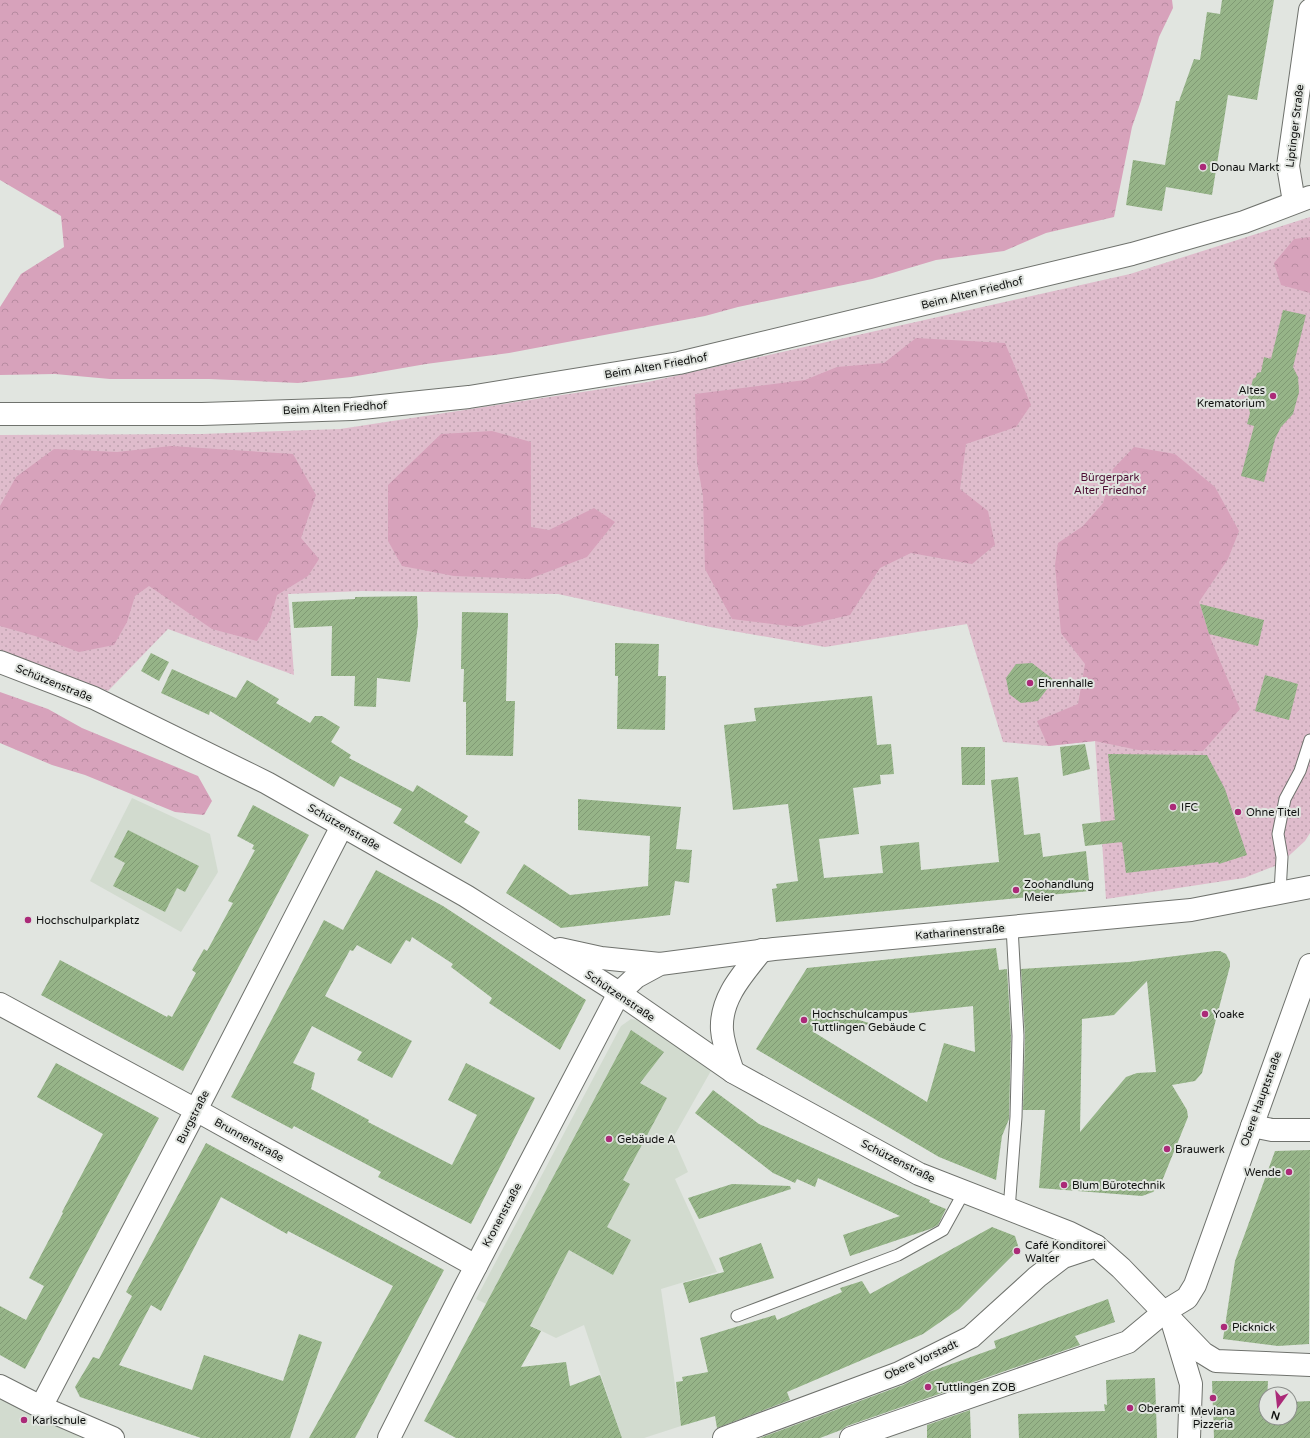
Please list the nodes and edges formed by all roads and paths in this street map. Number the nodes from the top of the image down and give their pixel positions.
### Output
1 (1310, 10) edge
2 (1302, 199) edge
3 (0, 414) edge
4 (0, 662) edge
5 (1310, 740) edge
6 (342, 826) junction
7 (1310, 886) edge
8 (1280, 892) junction
9 (1012, 927) junction
10 (543, 945) junction
11 (762, 950) junction
12 (660, 964) junction
13 (1310, 965) edge
14 (618, 993) junction
15 (0, 1004) edge
16 (733, 1072) junction
17 (196, 1110) junction
18 (1252, 1126) junction
19 (1310, 1130) edge
20 (964, 1192) junction
21 (1009, 1210) junction
22 (1096, 1246) junction
23 (476, 1266) junction
24 (737, 1316) dead end
25 (1168, 1316) junction
26 (1310, 1365) edge
27 (0, 1386) edge
28 (41, 1407) junction
29 (108, 1437) edge
30 (389, 1438) edge
31 (724, 1438) edge
32 (851, 1438) edge
33 (1189, 1438) edge

1 - 2 street, Liptinger Straße
2 - 3 street, Beim Alten Friedhof
4 - 6 street, Schützenstraße
5 - 8 lane
6 - 10 street, Schützenstraße
6 - 17 street, Burgstraße
7 - 8 street, Katharinenstraße
8 - 9 street, Katharinenstraße
9 - 11 street, Katharinenstraße
9 - 21 lane
10 - 12 street
10 - 14 street, Schützenstraße
11 - 12 street, Katharinenstraße
11 - 16 street
12 - 14 street, Katharinenstraße
13 - 18 street, Obere Hauptstraße
14 - 16 street, Schützenstraße
14 - 23 street, Kronenstraße
15 - 17 street, Brunnenstraße
16 - 20 street, Schützenstraße
17 - 23 street, Brunnenstraße
17 - 28 street, Burgstraße
18 - 19 street
18 - 25 street, Obere Hauptstraße
20 - 21 street, Schützenstraße
20 - 24 lane
21 - 22 street, Schützenstraße
22 - 25 street, Schützenstraße
22 - 31 street, Obere Vorstadt
23 - 30 street, Kronenstraße
25 - 26 street, Schützenstraße
25 - 32 street
25 - 33 street
27 - 28 street
28 - 29 street

